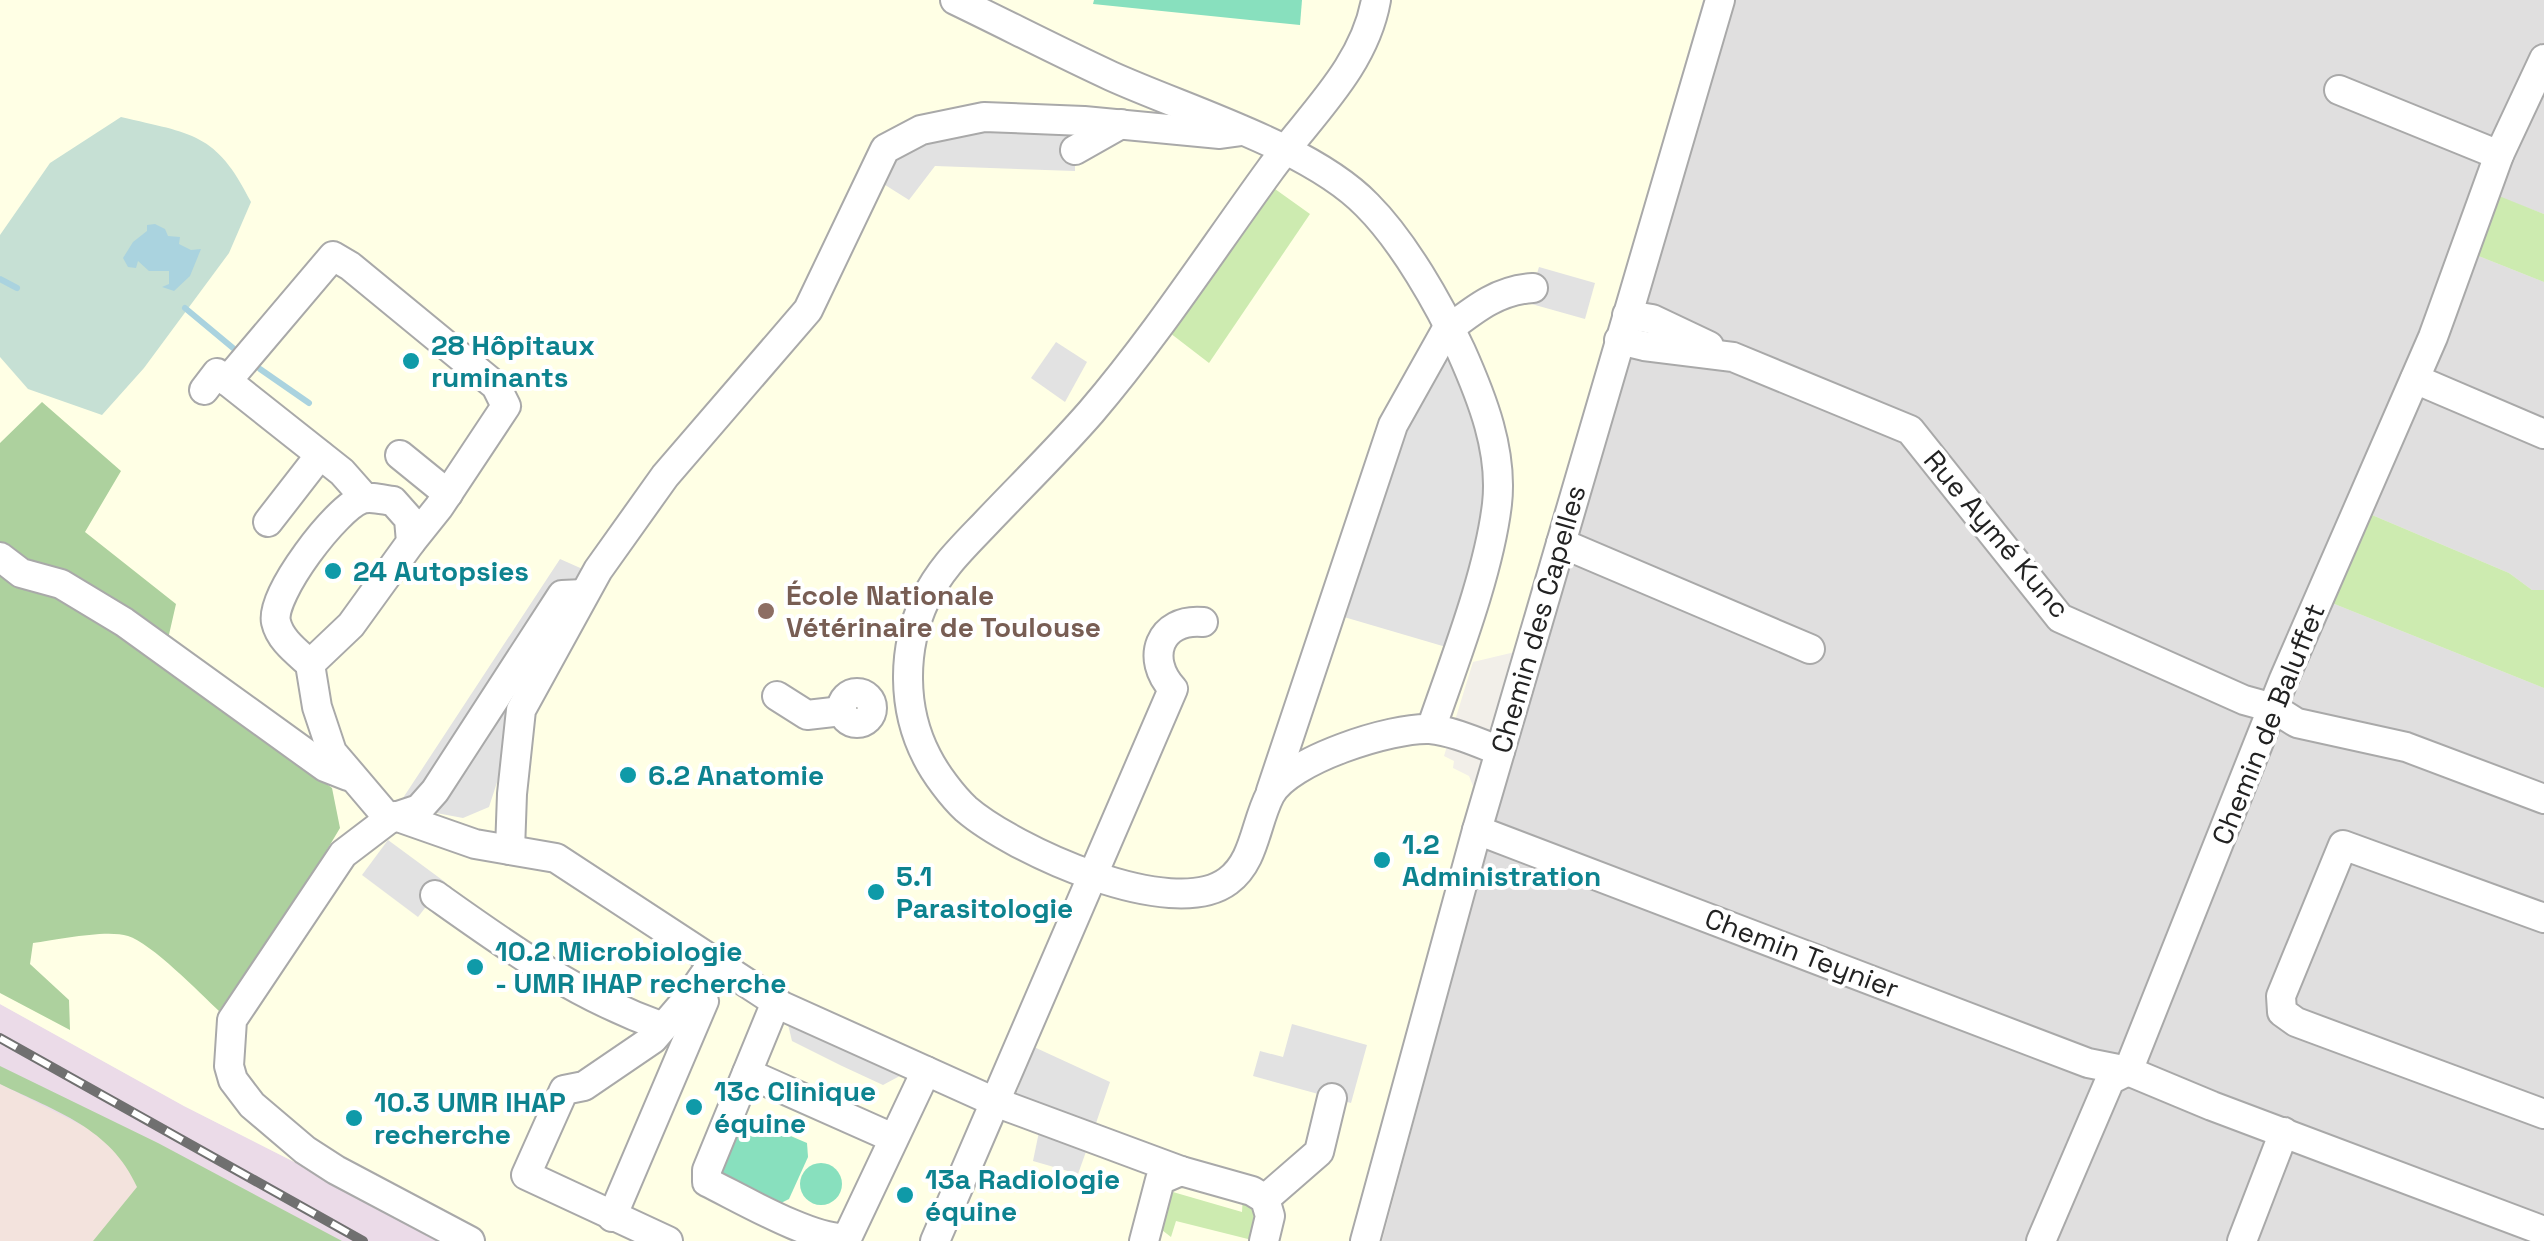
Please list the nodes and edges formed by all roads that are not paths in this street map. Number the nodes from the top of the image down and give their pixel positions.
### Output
1 (955, 0) edge
2 (1376, 0) edge
3 (1720, 0) edge
4 (2544, 59) edge
5 (2339, 90) dead end
6 (1121, 124) junction
7 (1242, 131) junction
8 (1075, 150) dead end
9 (1283, 151) junction
10 (2499, 156) junction
11 (1532, 288) dead end
12 (1449, 325) junction
13 (1623, 327) junction
14 (1781, 375) junction
15 (2415, 379) junction
16 (2544, 434) edge
17 (320, 454) junction
18 (400, 455) dead end
19 (448, 494) junction
20 (364, 498) junction
21 (268, 522) dead end
22 (412, 542) junction
23 (1561, 544) junction
24 (0, 557) edge
25 (584, 594) junction
26 (1203, 622) dead end
27 (1810, 649) dead end
28 (310, 664) junction
29 (778, 696) dead end
30 (910, 703) junction
31 (2272, 708) junction
32 (1431, 729) junction
33 (1500, 751) junction
34 (354, 778) junction
35 (1272, 791) junction
36 (2544, 799) edge
37 (392, 818) junction
38 (1478, 830) junction
39 (510, 850) junction
40 (1094, 876) junction
41 (436, 895) dead end
42 (2544, 918) edge
43 (714, 961) junction
44 (695, 989) junction
45 (776, 1002) junction
46 (663, 1027) junction
47 (926, 1071) junction
48 (2128, 1071) junction
49 (747, 1073) junction
50 (1332, 1098) dead end
51 (996, 1102) junction
52 (2544, 1114) edge
53 (2284, 1132) junction
54 (894, 1138) junction
55 (1181, 1171) junction
56 (1265, 1200) junction
57 (612, 1216) junction
58 (2544, 1231) edge
59 (470, 1241) edge
60 (668, 1241) edge
61 (935, 1241) edge
62 (1144, 1241) edge
63 (1264, 1241) edge
64 (1365, 1241) edge
65 (2042, 1241) edge
66 (2242, 1241) edge

1 - 7 street
2 - 9 street
3 - 13 street, Chemin des Capelles
4 - 10 street, Chemin de Baluffet
5 - 10 street
6 - 7 street
6 - 8 street
6 - 25 street
7 - 9 street
9 - 12 street
9 - 30 street
10 - 15 street, Chemin de Baluffet
11 - 12 street
12 - 32 street
12 - 35 street
13 - 14 street, Rue Aymé Kunc
13 - 14 street, Rue Aymé Kunc
13 - 23 street, Chemin des Capelles
14 - 31 street, Rue Aymé Kunc
15 - 16 street
15 - 31 street, Chemin de Baluffet
17 - 19 street
17 - 20 street
17 - 21 street
18 - 19 street
19 - 22 street
20 - 22 street
20 - 28 street
22 - 28 street
23 - 27 street
23 - 33 street, Chemin des Capelles
24 - 34 street
25 - 37 street
25 - 39 street
26 - 40 street
28 - 34 street
29 - 30 street
30 - 40 street
31 - 36 street, Rue Aymé Kunc
31 - 48 street, Chemin de Baluffet
32 - 33 street
32 - 35 street
33 - 38 street, Chemin des Capelles
34 - 37 street
35 - 40 street
37 - 39 street
37 - 59 street
38 - 48 street, Chemin Teynier
38 - 64 street, Chemin des Capelles
39 - 43 street
40 - 51 street
41 - 46 street
42 - 52 street
43 - 44 street
43 - 45 street
44 - 46 street
44 - 57 street
45 - 47 street
45 - 49 street
46 - 57 street
47 - 51 street
47 - 54 street
48 - 53 street, Chemin Teynier
48 - 65 street
49 - 54 street
49 - 54 street
50 - 56 street
51 - 55 street
51 - 61 street
53 - 58 street, Chemin Teynier
53 - 66 street
55 - 56 street
55 - 62 street
56 - 63 street
57 - 60 street

